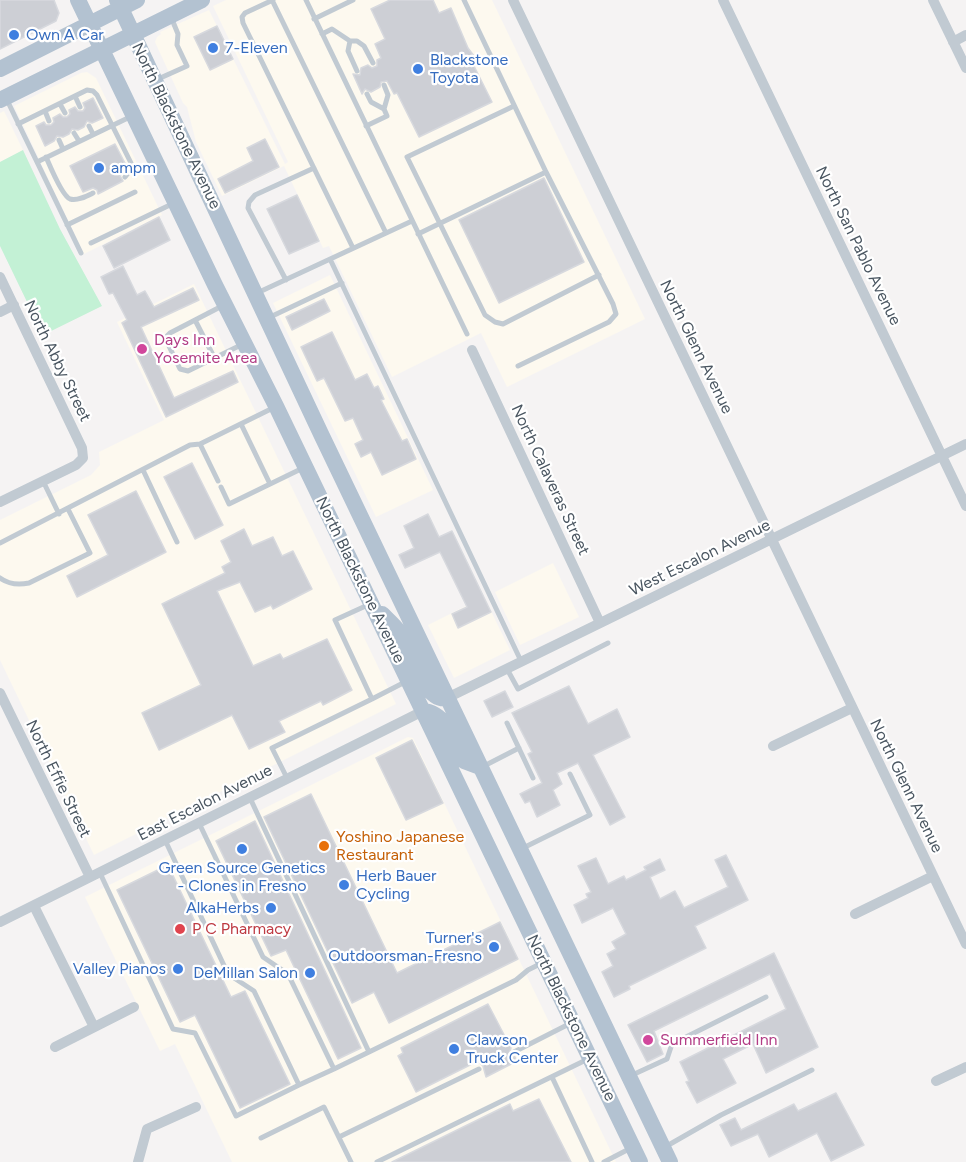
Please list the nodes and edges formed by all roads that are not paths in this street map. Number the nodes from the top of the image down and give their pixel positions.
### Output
1 (78, 0) edge
2 (137, 0) edge
3 (201, 0) edge
4 (272, 0) edge
5 (306, 0) edge
6 (353, 0) edge
7 (464, 0) edge
8 (513, 0) edge
9 (723, 0) edge
10 (933, 0) edge
11 (119, 4) edge
12 (170, 16) junction
13 (314, 19) junction
14 (90, 24) junction
15 (322, 34) junction
16 (132, 35) junction
17 (966, 35) edge
18 (350, 41) junction
19 (953, 42) junction
20 (102, 49) junction
21 (373, 63) dead end
22 (966, 68) edge
23 (0, 69) edge
24 (357, 71) dead end
25 (154, 81) junction
26 (384, 86) dead end
27 (367, 94) dead end
28 (75, 96) junction
29 (3, 99) edge
30 (60, 104) junction
31 (514, 106) junction
32 (80, 107) dead end
33 (384, 109) junction
34 (45, 111) junction
35 (64, 113) dead end
36 (134, 115) junction
37 (49, 121) dead end
38 (18, 124) junction
39 (89, 126) dead end
40 (111, 126) junction
41 (366, 126) junction
42 (74, 133) dead end
43 (93, 134) junction
44 (59, 140) dead end
45 (79, 141) junction
46 (63, 149) junction
47 (46, 157) junction
48 (37, 162) junction
49 (314, 168) junction
50 (546, 172) junction
51 (125, 177) dead end
52 (93, 192) dead end
53 (135, 192) dead end
54 (175, 202) junction
55 (412, 221) junction
56 (439, 224) junction
57 (68, 225) junction
58 (386, 233) junction
59 (418, 234) junction
60 (91, 243) dead end
61 (353, 248) junction
62 (81, 253) dead end
63 (330, 259) junction
64 (599, 275) junction
65 (0, 277) edge
66 (286, 280) junction
67 (342, 283) junction
68 (255, 294) junction
69 (225, 304) junction
70 (14, 305) junction
71 (0, 312) edge
72 (267, 319) junction
73 (195, 320) junction
74 (467, 334) dead end
75 (245, 344) junction
76 (472, 350) dead end
77 (215, 358) junction
78 (518, 366) dead end
79 (276, 406) junction
80 (241, 424) junction
81 (200, 444) junction
82 (966, 444) edge
83 (942, 456) junction
84 (306, 467) junction
85 (143, 470) junction
86 (43, 481) junction
87 (270, 484) junction
88 (0, 502) edge
89 (966, 506) edge
90 (68, 509) junction
91 (59, 514) junction
92 (772, 539) junction
93 (177, 542) dead end
94 (0, 543) edge
95 (0, 578) edge
96 (371, 603) junction
97 (600, 623) junction
98 (608, 644) dead end
99 (521, 662) junction
100 (507, 669) junction
101 (408, 681) junction
102 (0, 693) edge
103 (447, 698) junction
104 (372, 699) junction
105 (852, 708) junction
106 (423, 711) junction
107 (4, 712) edge
108 (507, 723) dead end
109 (773, 746) dead end
110 (519, 748) junction
111 (480, 767) junction
112 (570, 774) dead end
113 (533, 778) dead end
114 (288, 779) junction
115 (250, 798) junction
116 (199, 823) junction
117 (165, 840) junction
118 (519, 850) junction
119 (95, 875) junction
120 (933, 876) junction
121 (34, 906) junction
122 (855, 914) dead end
123 (0, 922) edge
124 (966, 944) edge
125 (544, 962) junction
126 (766, 998) dead end
127 (134, 1007) dead end
128 (573, 1023) junction
129 (94, 1027) junction
130 (54, 1047) dead end
131 (369, 1052) junction
132 (514, 1052) dead end
133 (590, 1058) junction
134 (966, 1067) edge
135 (334, 1069) junction
136 (479, 1069) dead end
137 (812, 1070) dead end
138 (552, 1077) junction
139 (629, 1077) junction
140 (936, 1081) dead end
141 (299, 1085) junction
142 (195, 1107) dead end
143 (339, 1137) junction
144 (261, 1138) dead end
145 (636, 1155) edge
146 (667, 1155) edge
147 (138, 1162) edge
148 (351, 1162) edge
149 (377, 1162) edge
150 (592, 1162) edge
151 (604, 1162) edge

1 - 14 main road, North Blackstone Avenue
2 - 11 main road
3 - 12 main road
4 - 49 lane
4 - 58 lane
5 - 13 lane
6 - 13 lane
7 - 31 lane
8 - 92 street, North Glenn Avenue
9 - 83 street, North San Pablo Avenue
10 - 19 street
11 - 14 main road
11 - 16 main road, North Blackstone Avenue
12 - 16 main road
12 - 25 lane
13 - 15 lane
14 - 20 main road, North Blackstone Avenue
14 - 23 main road
15 - 18 lane
15 - 41 lane
16 - 20 main road
16 - 25 main road, North Blackstone Avenue
17 - 19 street
18 - 21 lane
18 - 24 lane
19 - 22 street
20 - 29 main road
20 - 36 main road, North Blackstone Avenue
25 - 68 main road, North Blackstone Avenue
26 - 33 lane
27 - 33 lane
28 - 30 lane
28 - 32 lane
28 - 40 lane
29 - 38 lane
30 - 34 lane
30 - 35 lane
31 - 50 lane
31 - 56 lane
33 - 41 lane
34 - 37 lane
34 - 38 lane
36 - 40 lane
36 - 54 main road, North Blackstone Avenue
38 - 48 lane
39 - 43 lane
40 - 43 lane
40 - 51 lane
41 - 55 lane
42 - 45 lane
43 - 45 lane
44 - 46 lane
45 - 46 lane
46 - 47 lane
47 - 48 lane
47 - 52 lane
48 - 57 lane
49 - 61 lane
49 - 66 lane
50 - 56 lane
50 - 64 lane
53 - 57 lane
54 - 60 lane
54 - 69 main road, North Blackstone Avenue
55 - 58 lane
55 - 59 lane
56 - 59 lane
56 - 64 lane
57 - 62 lane
58 - 61 lane
59 - 74 lane
61 - 63 lane
63 - 66 lane
63 - 67 lane
64 - 78 lane
65 - 70 street, North Abby Street
66 - 68 lane
67 - 72 lane
67 - 99 lane
68 - 72 main road, North Blackstone Avenue
69 - 73 lane
69 - 75 main road, North Blackstone Avenue
70 - 71 street
70 - 86 street, North Abby Street
72 - 103 main road, North Blackstone Avenue
73 - 77 lane
73 - 77 lane
75 - 77 lane
75 - 79 main road, North Blackstone Avenue
76 - 97 street, North Calaveras Street
79 - 80 lane
79 - 84 main road, North Blackstone Avenue
80 - 81 lane
80 - 87 lane
81 - 85 lane
81 - 87 lane
82 - 83 street, West Escalon Avenue
83 - 89 street, North San Pablo Avenue
83 - 92 street, West Escalon Avenue
84 - 87 lane
84 - 96 main road, North Blackstone Avenue
85 - 90 lane
85 - 93 lane
86 - 88 street
86 - 91 lane
90 - 91 lane
90 - 95 lane
91 - 94 lane
92 - 97 street, West Escalon Avenue
92 - 105 street, North Glenn Avenue
96 - 101 main road, North Blackstone Avenue
96 - 103 main road
96 - 104 lane
97 - 99 street, West Escalon Avenue
98 - 100 lane
99 - 100 street, West Escalon Avenue
100 - 103 street, West Escalon Avenue
101 - 104 lane
101 - 106 main road, North Blackstone Avenue
102 - 107 street, North Effie Street
103 - 111 main road, North Blackstone Avenue
104 - 114 lane
105 - 109 street, North Glenn Avenue
105 - 120 street, North Glenn Avenue
106 - 111 main road
106 - 114 street, East Escalon Avenue
106 - 125 main road, North Blackstone Avenue
107 - 119 street, North Effie Street
108 - 110 lane
110 - 111 lane
110 - 113 lane
111 - 118 main road, North Blackstone Avenue
112 - 118 lane
114 - 115 street, East Escalon Avenue
115 - 116 street, East Escalon Avenue
115 - 131 lane
116 - 117 street, East Escalon Avenue
116 - 135 lane
117 - 119 street, East Escalon Avenue
117 - 141 lane
118 - 139 main road, North Blackstone Avenue
119 - 121 street, East Escalon Avenue
119 - 141 lane
120 - 122 street, North Glenn Avenue
120 - 124 street, North Glenn Avenue
121 - 123 street, East Escalon Avenue
121 - 129 street
125 - 128 main road, North Blackstone Avenue
125 - 131 lane
126 - 139 lane
127 - 129 street
128 - 132 lane
128 - 133 main road, North Blackstone Avenue
129 - 130 street
131 - 135 lane
133 - 138 lane
133 - 145 main road, North Blackstone Avenue
134 - 140 street
135 - 141 lane
136 - 143 lane
137 - 146 lane
138 - 149 lane
138 - 150 lane
139 - 146 main road, North Blackstone Avenue
142 - 147 street
143 - 144 lane
143 - 148 lane
145 - 151 lane

